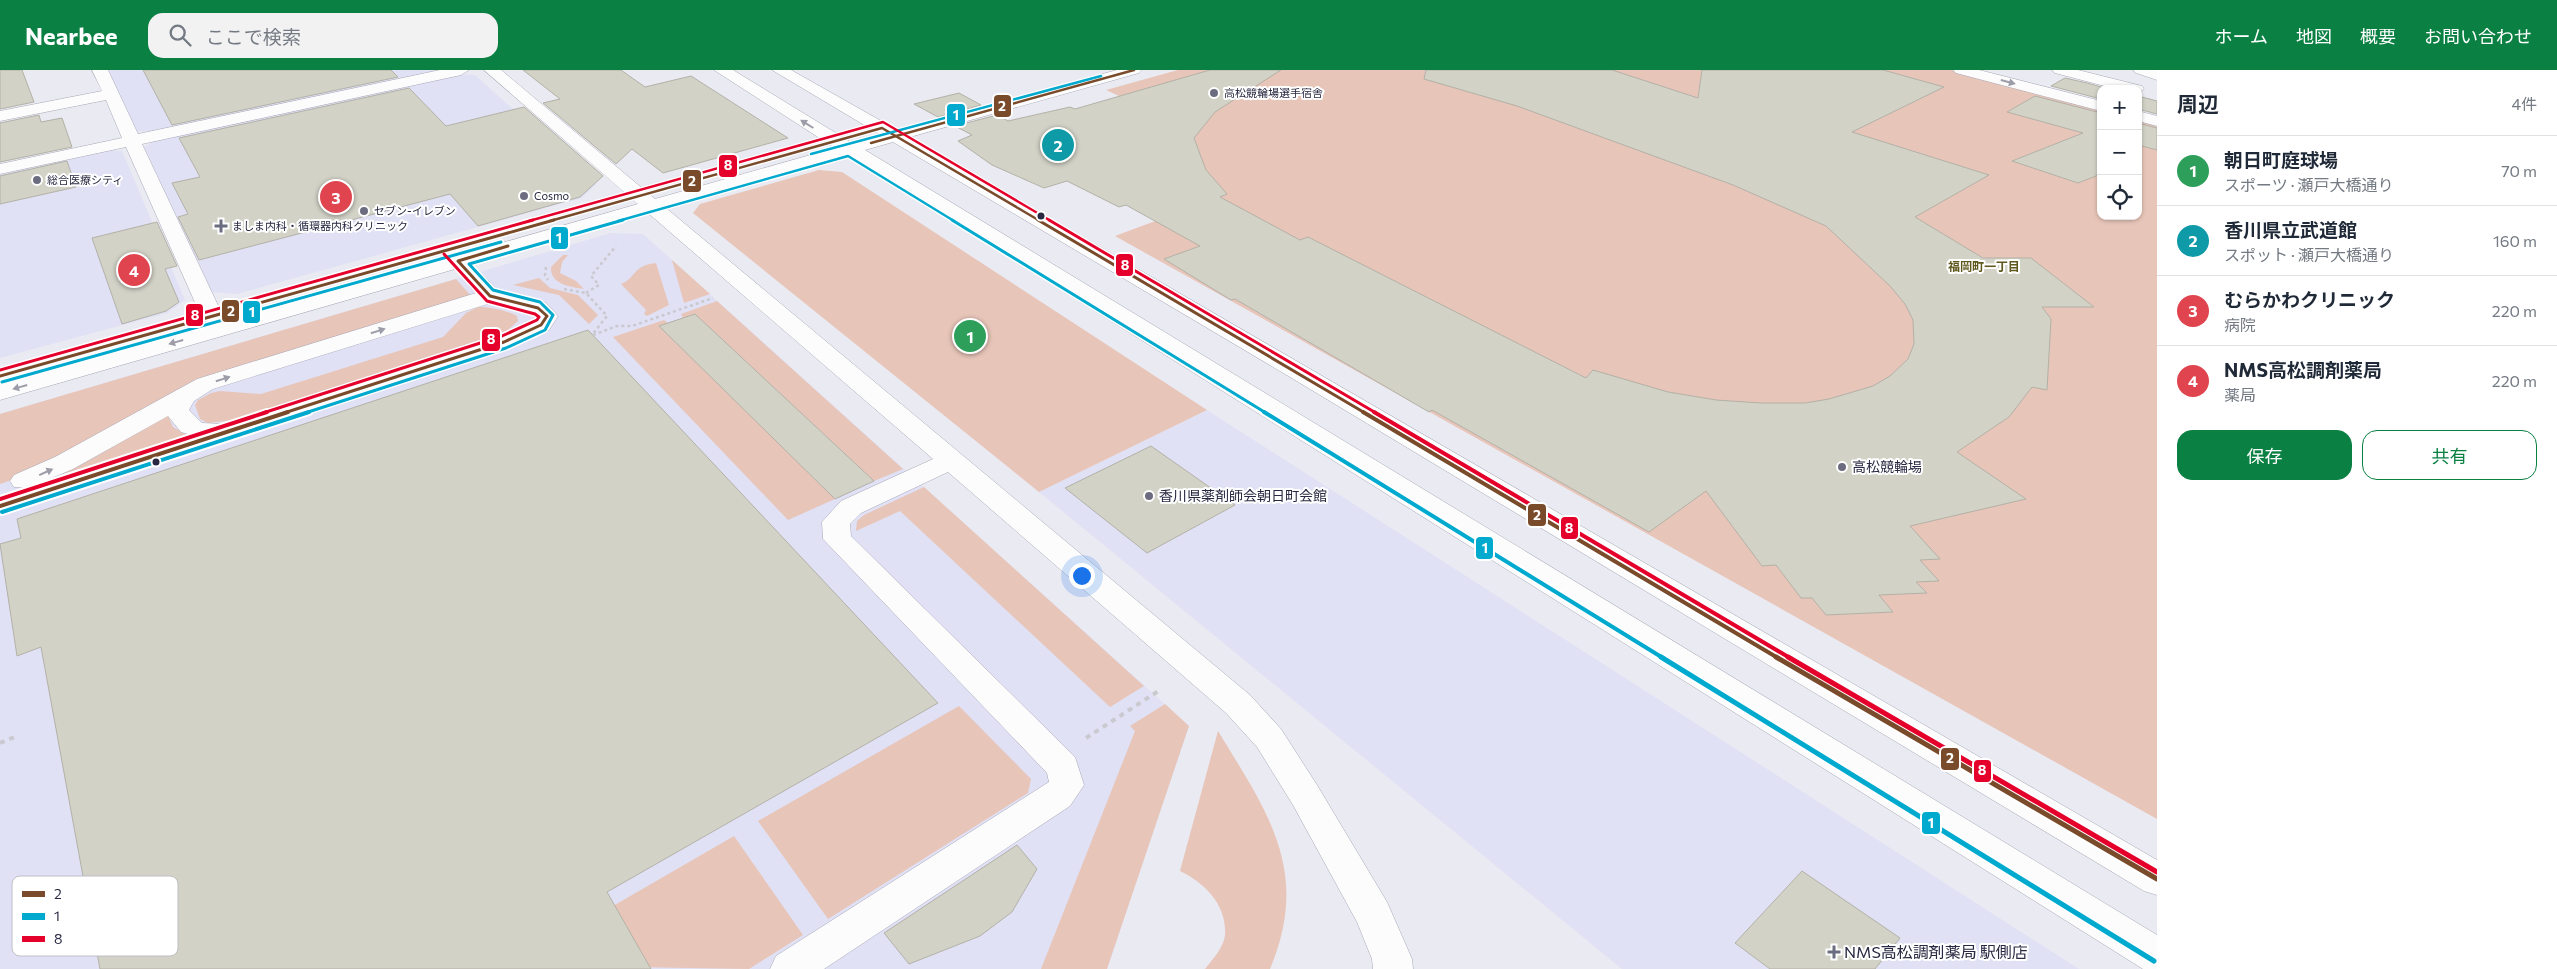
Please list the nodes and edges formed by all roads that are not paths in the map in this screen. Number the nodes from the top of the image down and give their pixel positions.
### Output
1 (100, 70) edge
2 (461, 70) edge
3 (492, 70) edge
4 (722, 70) edge
5 (780, 70) edge
6 (1099, 70) edge
7 (1134, 70) edge
8 (1961, 70) edge
9 (2060, 70) edge
10 (2141, 70) edge
11 (2157, 76) edge
12 (2120, 85) edge
13 (110, 94) junction
14 (2097, 105) edge
15 (0, 116) edge
16 (2142, 117) edge
17 (2157, 121) edge
18 (888, 132) junction
19 (132, 140) junction
20 (842, 145) junction
21 (0, 168) edge
22 (645, 201) junction
23 (454, 255) junction
24 (490, 296) junction
25 (212, 316) junction
26 (0, 376) edge
27 (0, 393) edge
28 (184, 397) junction
29 (228, 432) junction
30 (951, 461) junction
31 (0, 488) edge
32 (0, 506) edge
33 (2157, 879) edge
34 (2157, 956) edge
35 (790, 969) edge
36 (1393, 969) edge

1 - 13 street
2 - 19 street
3 - 22 street
20 -> 4 street
5 - 18 street
6 - 18 street
7 - 18 street
8 -> 14 street
9 - 12 street
10 - 11 street
13 - 15 street
13 - 19 street
16 - 17 street
18 - 20 street
18 - 33 street
19 - 21 street
19 - 25 street
20 - 22 street
20 - 34 street
22 - 23 street
22 - 30 street
23 - 24 street
23 - 25 street
23 -> 27 street
28 -> 24 street
24 - 29 street
25 - 26 street
28 - 29 street
31 -> 28 street
29 - 32 street
30 - 35 street
30 - 36 street

